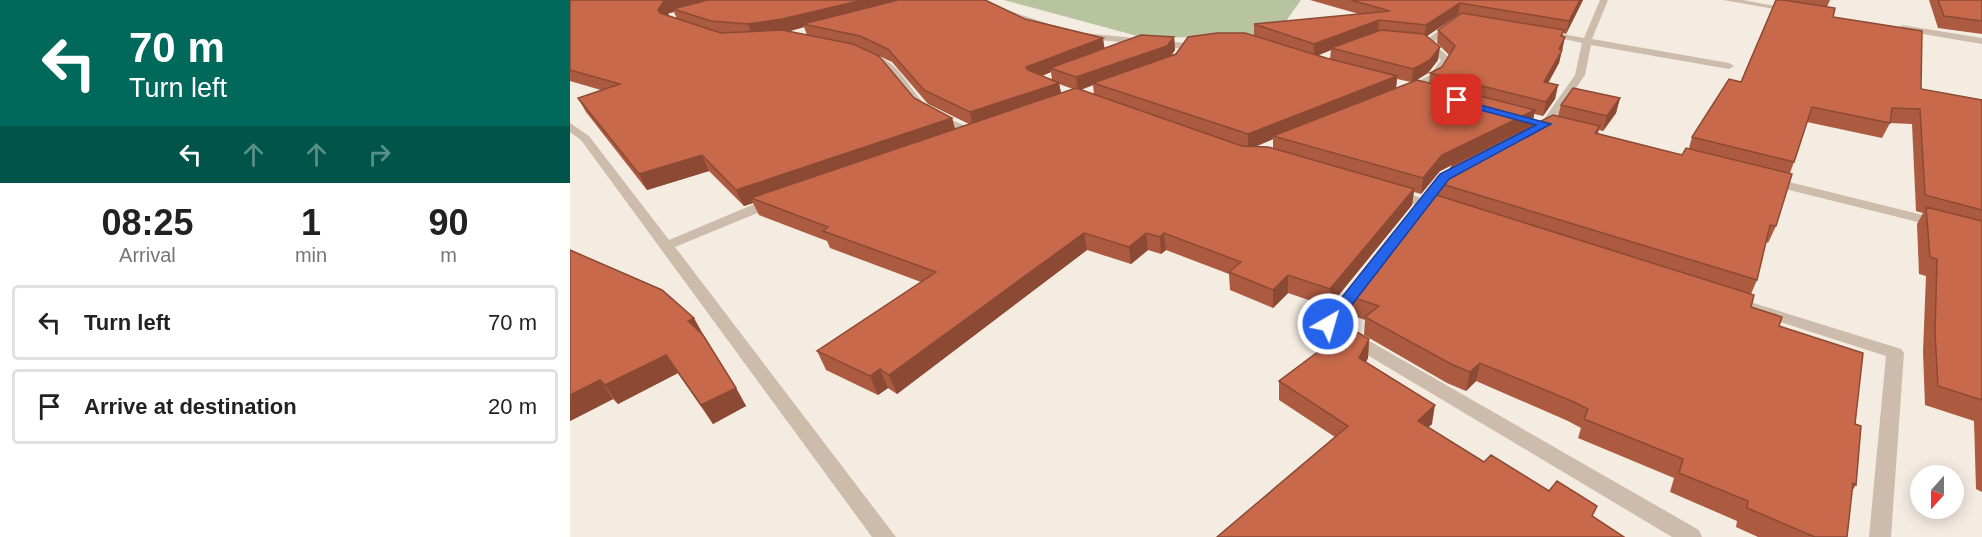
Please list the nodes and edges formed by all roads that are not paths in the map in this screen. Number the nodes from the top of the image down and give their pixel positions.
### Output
1 (966, 0) edge
2 (1604, 0) edge
3 (1727, 0) edge
4 (1797, 11) edge
5 (1458, 20) edge
6 (1889, 26) edge
7 (1540, 34) edge
8 (1587, 41) junction
9 (1982, 41) edge
10 (1142, 42) junction
11 (1206, 42) edge
12 (1121, 51) edge
13 (861, 53) edge
14 (1729, 66) dead end
15 (1424, 92) edge
16 (570, 126) edge
17 (1525, 135) edge
18 (949, 141) edge
19 (1465, 166) edge
20 (1752, 176) edge
21 (1386, 190) edge
22 (790, 195) edge
23 (1423, 204) junction
24 (1457, 214) edge
25 (1408, 222) edge
26 (1948, 225) edge
27 (666, 246) junction
28 (1372, 268) edge
29 (1715, 296) edge
30 (885, 537) edge
31 (1691, 537) edge
32 (1880, 537) edge

1 - 10 street
2 - 8 street
3 - 4 street
5 - 15 street
6 - 9 street
7 - 8 street
8 - 14 street
8 - 17 street
10 - 11 street
10 - 12 street
13 - 18 street
16 - 27 street
19 - 23 street
20 - 26 street
21 - 23 street
22 - 27 street
23 - 24 street
23 - 25 street
27 - 30 street
28 - 31 street
29 - 32 street

